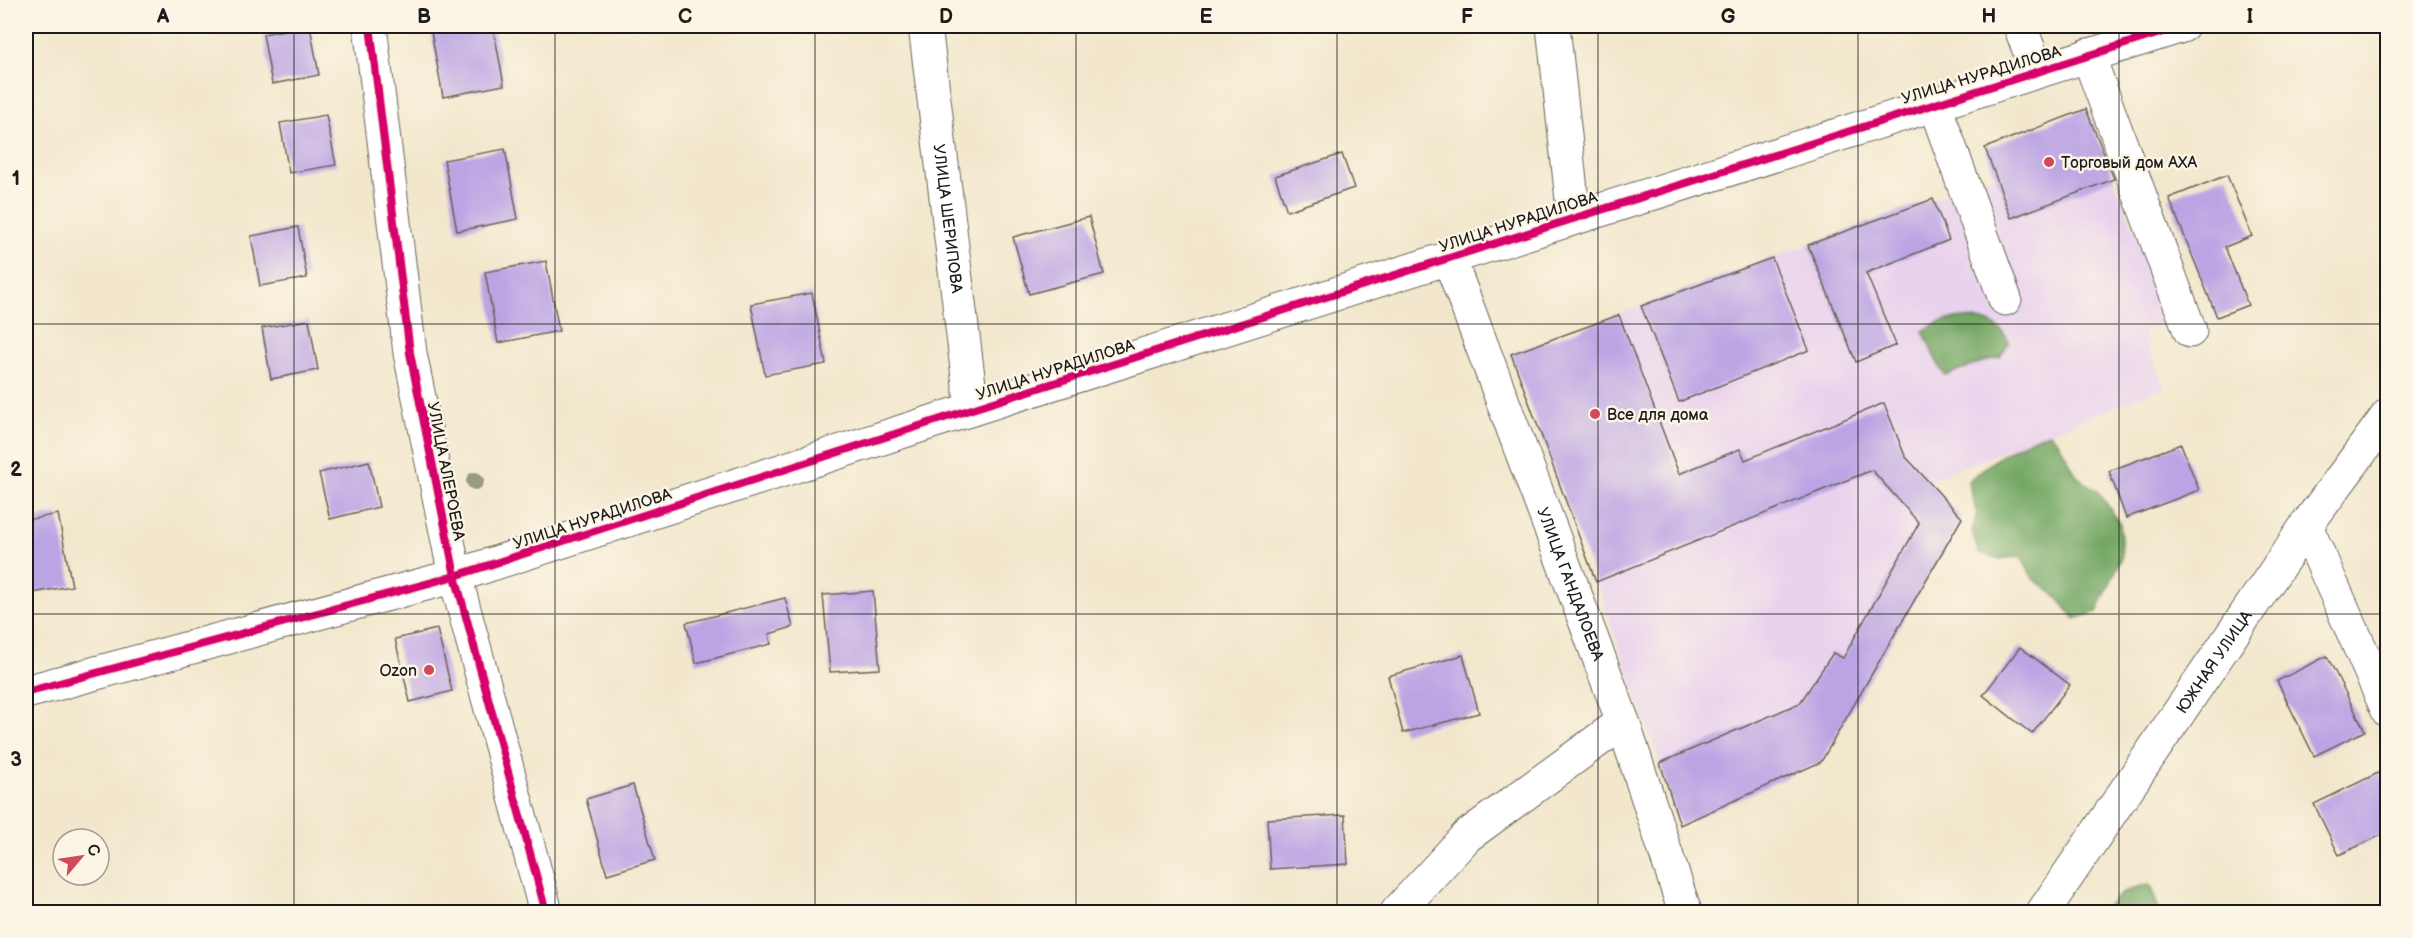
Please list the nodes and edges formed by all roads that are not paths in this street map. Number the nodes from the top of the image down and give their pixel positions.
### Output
1 (370, 26) edge
2 (925, 26) edge
3 (1553, 26) edge
4 (2020, 26) edge
5 (2181, 26) edge
6 (2088, 55) junction
7 (2037, 71) junction
8 (1934, 103) junction
9 (1574, 218) junction
10 (1449, 258) junction
11 (2005, 299) dead end
12 (2190, 331) dead end
13 (972, 409) junction
14 (2388, 415) edge
15 (2306, 526) junction
16 (455, 576) junction
17 (26, 692) edge
18 (2388, 711) edge
19 (1623, 722) junction
20 (546, 912) edge
21 (1397, 912) edge
22 (1685, 912) edge
23 (2043, 912) edge

1 - 16 street, УЛИЦА АЛЕРОЕВА
2 - 13 street, УЛИЦА ШЕРИПОВА
3 - 9 street
4 - 7 street
5 - 6 street, УЛИЦА НУРАДИЛОВА
6 - 7 street, УЛИЦА НУРАДИЛОВА
6 - 12 street
7 - 8 street, УЛИЦА НУРАДИЛОВА
8 - 9 street, УЛИЦА НУРАДИЛОВА
8 - 11 street
9 - 10 street, УЛИЦА НУРАДИЛОВА
10 - 13 street, УЛИЦА НУРАДИЛОВА
10 - 19 street, УЛИЦА ГАНДАЛОЕВА
13 - 16 street, УЛИЦА НУРАДИЛОВА
14 - 15 street, ЮЖНАЯ УЛИЦА
15 - 18 street
15 - 23 street, ЮЖНАЯ УЛИЦА
16 - 17 street, УЛИЦА НУРАДИЛОВА
16 - 20 street, УЛИЦА АЛЕРОЕВА
19 - 21 street
19 - 22 street, УЛИЦА ГАНДАЛОЕВА

